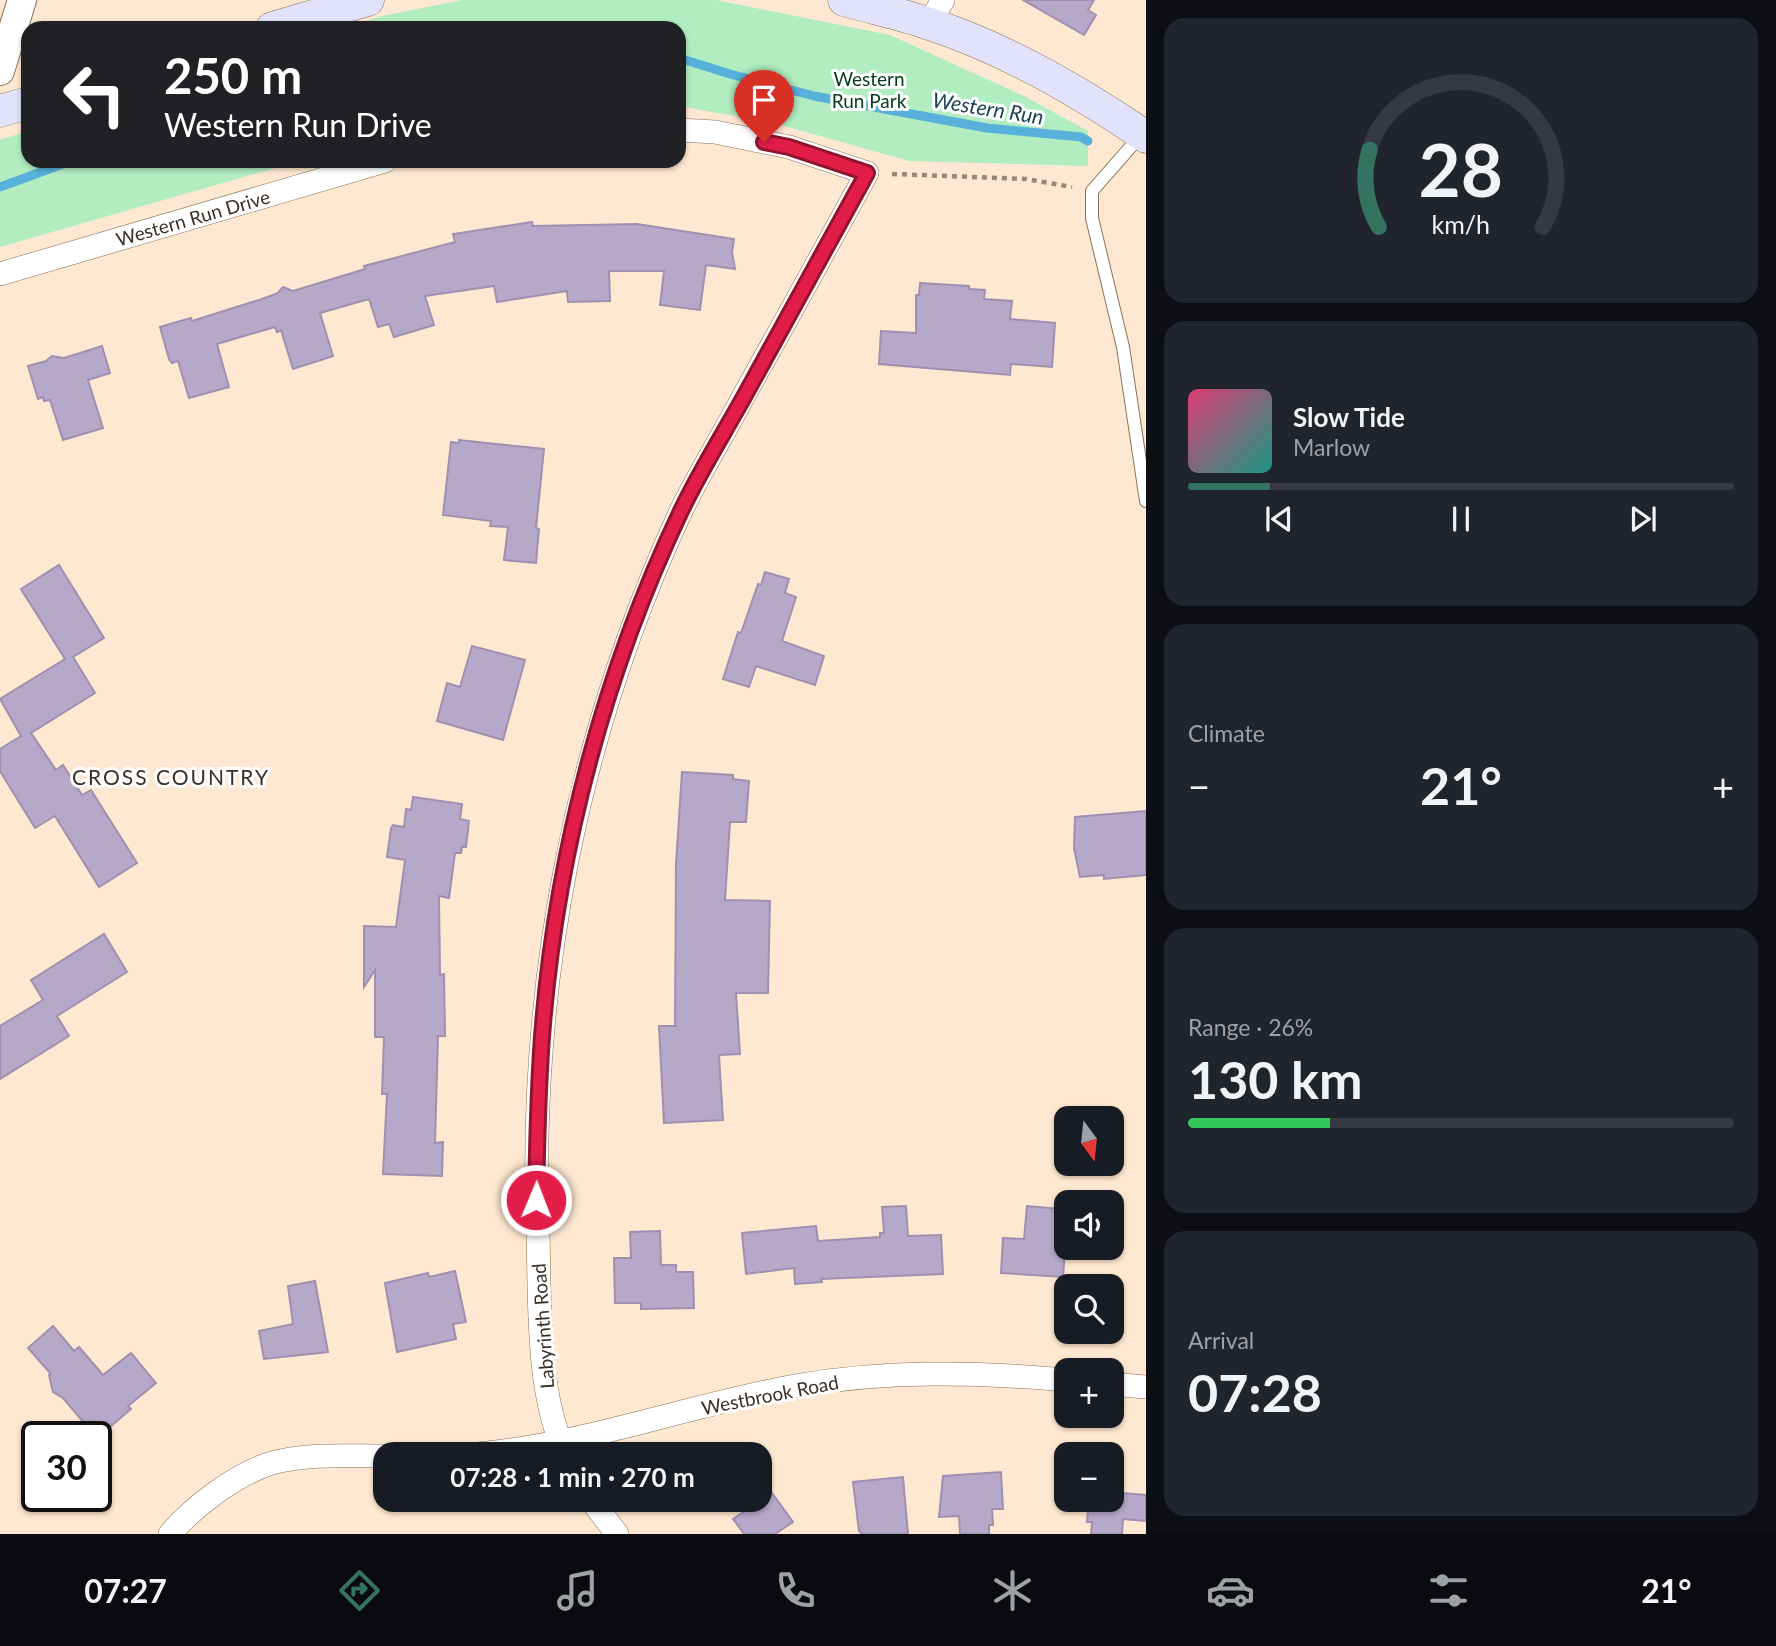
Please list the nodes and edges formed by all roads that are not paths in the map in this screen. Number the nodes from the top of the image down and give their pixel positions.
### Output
1 (22, 0) edge
2 (368, 0) edge
3 (844, 0) edge
4 (936, 12) edge
5 (296, 21) edge
6 (0, 71) edge
7 (21, 105) edge
8 (0, 111) edge
9 (686, 130) edge
10 (1144, 135) edge
11 (361, 168) edge
12 (0, 274) edge
13 (1146, 501) edge
14 (1054, 1379) edge
15 (1124, 1385) edge
16 (1146, 1387) edge
17 (561, 1442) edge
18 (586, 1442) edge
19 (373, 1456) edge
20 (600, 1512) edge
21 (170, 1534) edge
22 (617, 1534) edge

1 - 6 street
2 - 5 main road
3 - 4 main road
4 - 10 main road
7 - 8 main road
9 - 17 street, Labyrinth Road
10 - 13 lane
11 - 12 street, Western Run Drive
14 - 18 street, Westbrook Road
15 - 16 street
19 - 21 street
20 - 22 street

